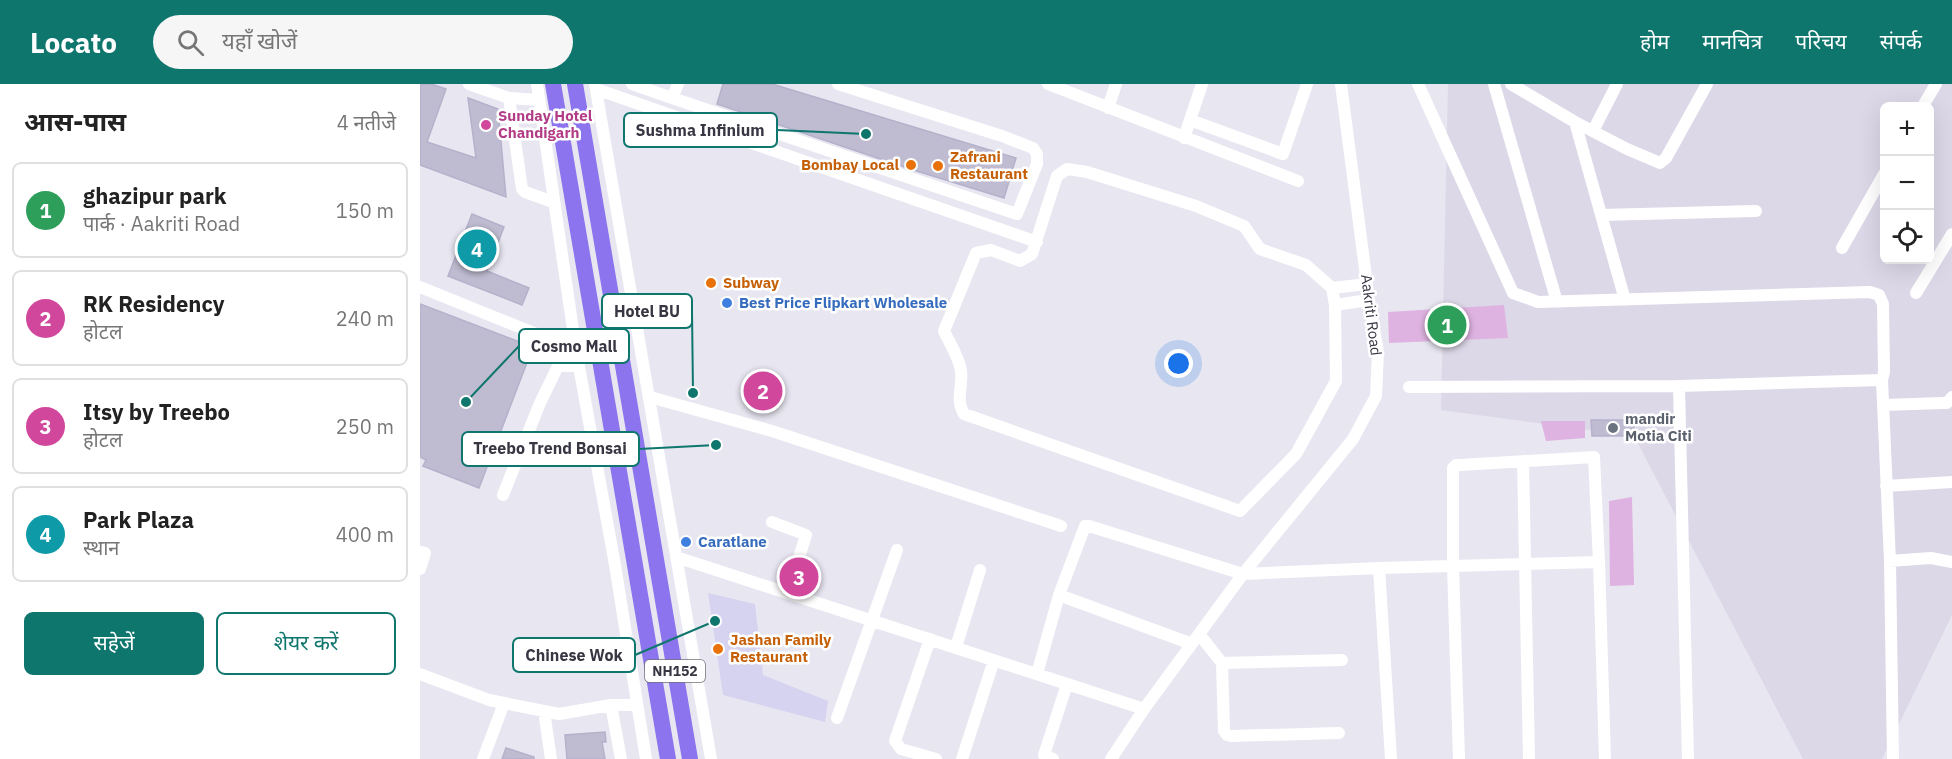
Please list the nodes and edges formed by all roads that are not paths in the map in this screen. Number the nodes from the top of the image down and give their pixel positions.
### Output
1 (469, 84) edge
2 (537, 84) edge
3 (553, 84) edge
4 (575, 84) edge
5 (632, 84) edge
6 (678, 84) edge
7 (838, 84) edge
8 (1048, 84) edge
9 (1116, 84) edge
10 (1202, 84) edge
11 (1307, 84) edge
12 (1341, 84) edge
13 (1418, 84) edge
14 (1494, 84) edge
15 (1511, 84) edge
16 (1617, 84) edge
17 (1707, 84) edge
18 (1936, 84) edge
19 (596, 86) edge
20 (509, 98) junction
21 (672, 98) junction
22 (539, 100) junction
23 (1925, 102) edge
24 (1108, 108) junction
25 (728, 117) junction
26 (1190, 120) junction
27 (1575, 122) junction
28 (1593, 131) junction
29 (723, 132) junction
30 (1184, 138) junction
31 (1298, 181) dead end
32 (1880, 181) edge
33 (553, 202) junction
34 (1756, 211) dead end
35 (1601, 215) junction
36 (1952, 234) edge
37 (1037, 243) junction
38 (1842, 248) dead end
39 (1367, 284) junction
40 (420, 287) edge
41 (1332, 288) junction
42 (1917, 293) dead end
43 (1369, 300) junction
44 (1625, 300) junction
45 (1557, 302) junction
46 (1335, 305) junction
47 (576, 350) junction
48 (579, 366) junction
49 (1882, 380) junction
50 (1679, 386) junction
51 (1409, 387) dead end
52 (650, 397) junction
53 (1952, 397) edge
54 (1883, 405) junction
55 (1523, 461) junction
56 (1952, 482) edge
57 (1886, 486) junction
58 (503, 495) dead end
59 (772, 522) dead end
60 (1061, 526) dead end
61 (897, 550) dead end
62 (420, 552) edge
63 (676, 557) junction
64 (1890, 561) junction
65 (1599, 562) junction
66 (1952, 562) edge
67 (1526, 565) junction
68 (1453, 566) junction
69 (1378, 568) junction
70 (420, 569) edge
71 (980, 570) dead end
72 (1243, 574) junction
73 (788, 593) junction
74 (1059, 595) junction
75 (872, 620) junction
76 (930, 639) junction
77 (1195, 639) junction
78 (956, 647) junction
79 (994, 660) junction
80 (1342, 660) dead end
81 (1222, 663) junction
82 (420, 674) edge
83 (1037, 674) junction
84 (1067, 684) junction
85 (504, 703) junction
86 (611, 705) junction
87 (637, 705) junction
88 (1144, 709) junction
89 (544, 711) junction
90 (837, 718) dead end
91 (1339, 733) dead end
92 (483, 759) edge
93 (551, 759) edge
94 (621, 759) edge
95 (646, 759) edge
96 (668, 759) edge
97 (690, 759) edge
98 (711, 759) edge
99 (936, 759) edge
100 (962, 759) edge
101 (1053, 759) edge
102 (1111, 759) edge
103 (1391, 759) edge
104 (1459, 759) edge
105 (1529, 759) edge
106 (1605, 759) edge
107 (1688, 759) edge
108 (1893, 759) edge

1 - 20 street
2 - 22 street
3 - 96 highway, NH152
4 - 97 highway, NH152
5 - 21 street
6 - 21 street
7 - 25 street
8 - 24 street
9 - 24 street
10 - 26 street
11 - 26 street
12 - 39 street, Aakriti Road
13 - 45 street
14 - 45 street
15 - 27 street
16 - 28 street
17 - 28 street
18 - 23 street
19 - 29 street
19 - 52 street
20 - 22 street
20 - 33 street
21 - 25 street
22 - 33 street
24 - 30 street
25 - 29 street
26 - 30 street
27 - 28 street
27 - 35 street
29 - 37 street
30 - 31 street
32 - 38 street
33 - 47 street
34 - 35 street
35 - 44 street
36 - 42 street
37 - 41 street
37 - 46 street
39 - 41 street
39 - 43 street, Aakriti Road
40 - 47 street
41 - 46 street
43 - 46 street
43 - 72 street, Aakriti Road
44 - 45 street
44 - 49 street
47 - 48 street
48 - 58 street
48 - 87 street
49 - 50 street
49 - 54 street
50 - 51 street
50 - 107 street
52 - 60 street
52 - 63 street
53 - 54 street
54 - 57 street
55 - 65 street
55 - 67 street
55 - 68 street
56 - 57 street
57 - 64 street
59 - 73 street
61 - 75 street
62 - 70 street
63 - 73 street
63 - 98 street
64 - 66 street
64 - 108 street
65 - 67 street
65 - 106 street
67 - 68 street
67 - 105 street
68 - 69 street
68 - 104 street
69 - 72 street
69 - 103 street
71 - 78 street
72 - 74 street
72 - 77 street, Aakriti Road
73 - 75 street
74 - 77 street
74 - 83 street
75 - 76 street
75 - 90 street
76 - 78 street
76 - 99 street
77 - 81 street
77 - 88 street, Aakriti Road
78 - 79 street
79 - 83 street
79 - 100 street
80 - 81 street
81 - 91 street
82 - 85 street
83 - 84 street
84 - 88 street
84 - 101 street
85 - 89 street
85 - 92 street
86 - 87 street
86 - 89 street
86 - 94 street
87 - 95 street
88 - 102 street, Aakriti Road
89 - 93 street

